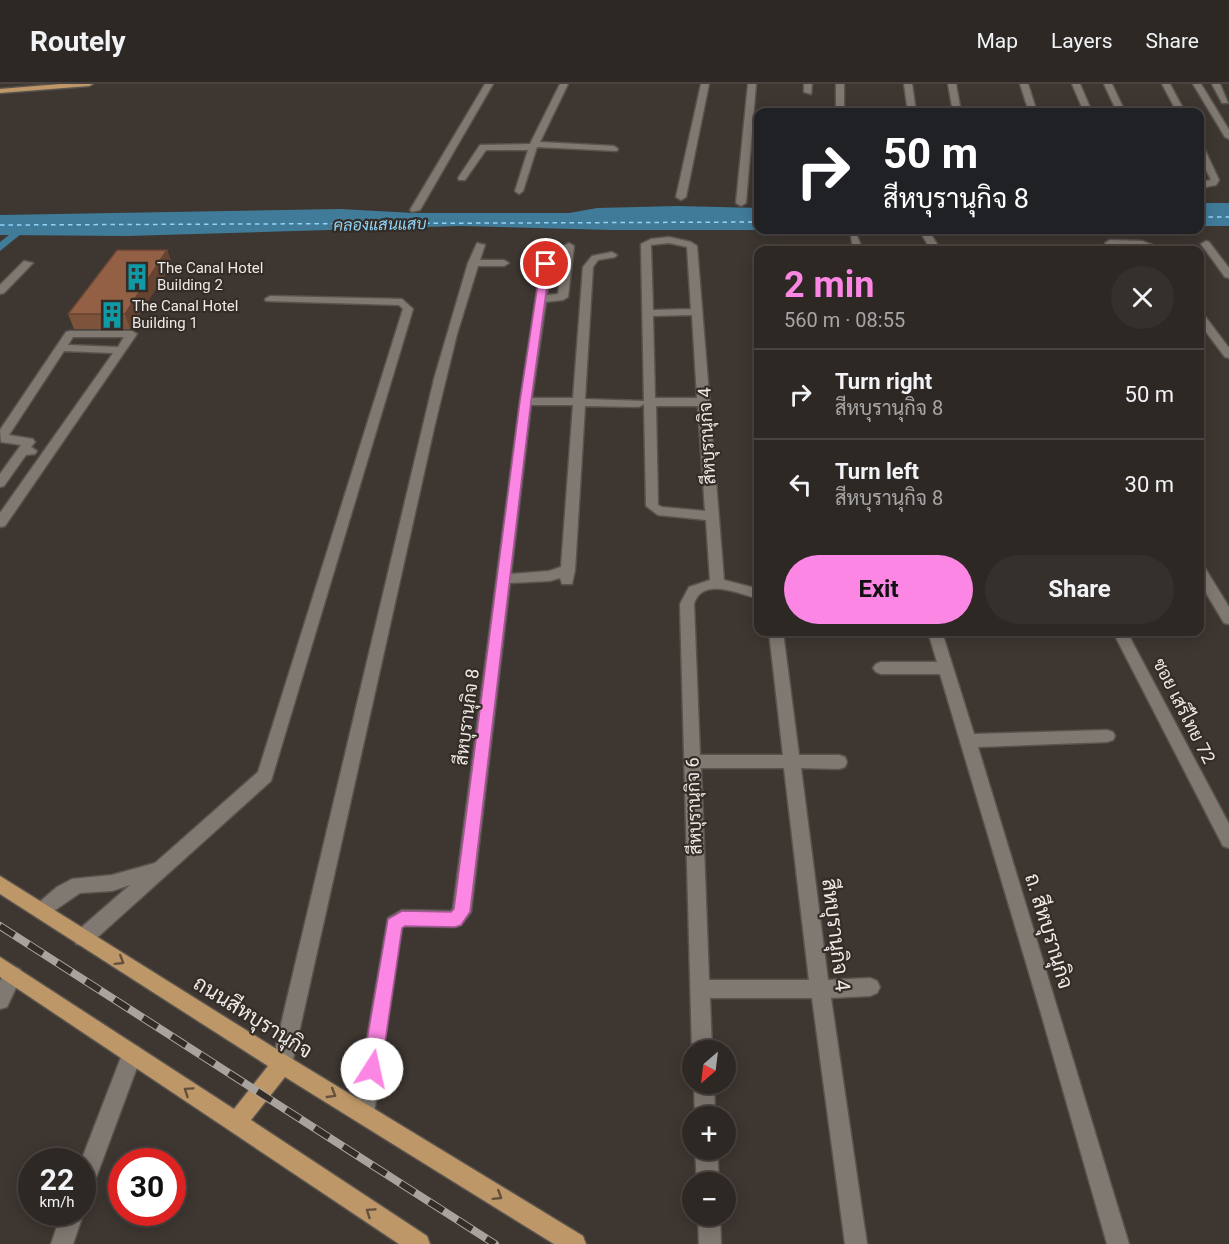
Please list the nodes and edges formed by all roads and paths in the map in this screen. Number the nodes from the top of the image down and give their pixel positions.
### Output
1 (89, 84) edge
2 (489, 84) edge
3 (564, 84) edge
4 (705, 84) edge
5 (752, 84) edge
6 (840, 84) edge
7 (908, 84) edge
8 (952, 84) edge
9 (1024, 84) edge
10 (1076, 84) edge
11 (1108, 84) edge
12 (1166, 84) edge
13 (1197, 84) edge
14 (1216, 84) edge
15 (0, 92) edge
16 (1225, 101) dead end
17 (840, 108) edge
18 (911, 108) edge
19 (956, 108) edge
20 (1032, 108) edge
21 (1086, 108) edge
22 (1119, 108) edge
23 (1179, 108) edge
24 (1229, 137) edge
25 (534, 146) junction
26 (614, 149) dead end
27 (1204, 157) edge
28 (462, 177) dead end
29 (1204, 184) edge
30 (519, 191) dead end
31 (681, 197) dead end
32 (741, 203) dead end
33 (415, 210) dead end
34 (927, 235) dead end
35 (854, 238) dead end
36 (1110, 243) dead end
37 (1206, 244) dead end
38 (480, 245) dead end
39 (568, 246) dead end
40 (857, 246) edge
41 (934, 246) edge
42 (1150, 246) edge
43 (612, 255) dead end
44 (28, 263) dead end
45 (473, 263) junction
46 (504, 263) dead end
47 (546, 264) dead end
48 (1229, 275) edge
49 (0, 291) edge
50 (270, 299) dead end
51 (541, 299) junction
52 (698, 312) junction
53 (649, 313) junction
54 (1204, 322) edge
55 (62, 348) junction
56 (122, 350) junction
57 (1229, 355) edge
58 (526, 401) junction
59 (644, 402) junction
60 (705, 402) junction
61 (579, 403) junction
62 (22, 451) junction
63 (48, 452) junction
64 (0, 483) edge
65 (712, 516) junction
66 (0, 523) edge
67 (1204, 578) edge
68 (503, 579) junction
69 (717, 583) junction
70 (754, 593) edge
71 (1229, 620) edge
72 (777, 636) edge
73 (935, 636) edge
74 (1122, 636) edge
75 (881, 668) dead end
76 (946, 668) junction
77 (1107, 736) dead end
78 (968, 741) junction
79 (693, 761) junction
80 (793, 762) junction
81 (839, 762) dead end
82 (1229, 839) edge
83 (163, 866) junction
84 (0, 884) edge
85 (42, 911) junction
86 (83, 938) junction
87 (6, 970) edge
88 (870, 987) dead end
89 (700, 989) junction
90 (820, 989) junction
91 (0, 1000) edge
92 (702, 1040) edge
93 (132, 1054) junction
94 (282, 1064) junction
95 (364, 1113) junction
96 (236, 1123) junction
97 (96, 1149) edge
98 (68, 1226) edge
99 (710, 1226) edge
100 (62, 1244) edge
101 (419, 1244) edge
102 (575, 1244) edge
103 (711, 1244) edge
104 (856, 1244) edge
105 (1118, 1244) edge

1 - 15 main road
2 - 33 street
3 - 25 street
4 - 31 street
5 - 32 street
6 - 17 street
7 - 18 street
8 - 19 street
9 - 20 street
10 - 21 street
11 - 22 street
12 - 23 street
13 - 24 street
14 - 16 street
25 - 26 street
25 - 28 street
25 - 30 street
27 - 29 street
34 - 41 street
35 - 40 street
36 - 42 street
37 - 48 street
38 - 45 street
39 - 51 street
43 - 61 street
44 - 49 street
45 - 46 street
45 - 94 street
47 - 51 street, สีหบุรานุกิจ 8
50 - 83 street
51 - 58 street, สีหบุรานุกิจ 8
52 - 53 street
52 - 53 street, สีหบุรานุกิจ 4
52 - 60 street, สีหบุรานุกิจ 4
53 - 59 street
54 - 57 street
55 - 56 street
55 - 56 street
55 - 62 street
56 - 63 street
58 - 61 street
58 - 68 street, สีหบุรานุกิจ 8
59 - 60 street
59 - 61 street
59 - 65 street
60 - 65 street, สีหบุรานุกิจ 4
61 - 68 street
62 - 63 street
62 - 64 street
63 - 66 street
65 - 69 street, สีหบุรานุกิจ 4
67 - 71 street
68 - 95 street, สีหบุรานุกิจ 8
69 - 70 street
69 - 79 street, สีหบุรานุกิจ 6
72 - 80 street, สีหบุรานุกิจ 4
73 - 76 street, ถ. สีหบุรานุกิจ
74 - 82 street, ซอย เสรีไทย 72
75 - 76 street
76 - 78 street, ถ. สีหบุรานุกิจ
77 - 78 street
78 - 105 street, ถ. สีหบุรานุกิจ
79 - 80 street
79 - 89 street, สีหบุรานุกิจ 6
80 - 81 street
80 - 90 street, สีหบุรานุกิจ 4
83 - 85 street
83 - 86 street
84 - 85 main road, ถนนสีหบุรานุกิจ
85 - 86 main road, ถนนสีหบุรานุกิจ
86 -> 94 main road, ถนนสีหบุรานุกิจ
87 - 91 street
87 - 93 main road
88 - 90 street
89 - 90 street
89 - 92 street, สีหบุรานุกิจ 6
90 - 104 street, สีหบุรานุกิจ 4
96 -> 93 main road
93 - 97 street
94 -> 95 main road, ถนนสีหบุรานุกิจ
94 - 96 main road
95 -> 102 main road, ถนนสีหบุรานุกิจ
101 -> 96 main road
98 - 100 street
99 - 103 street

